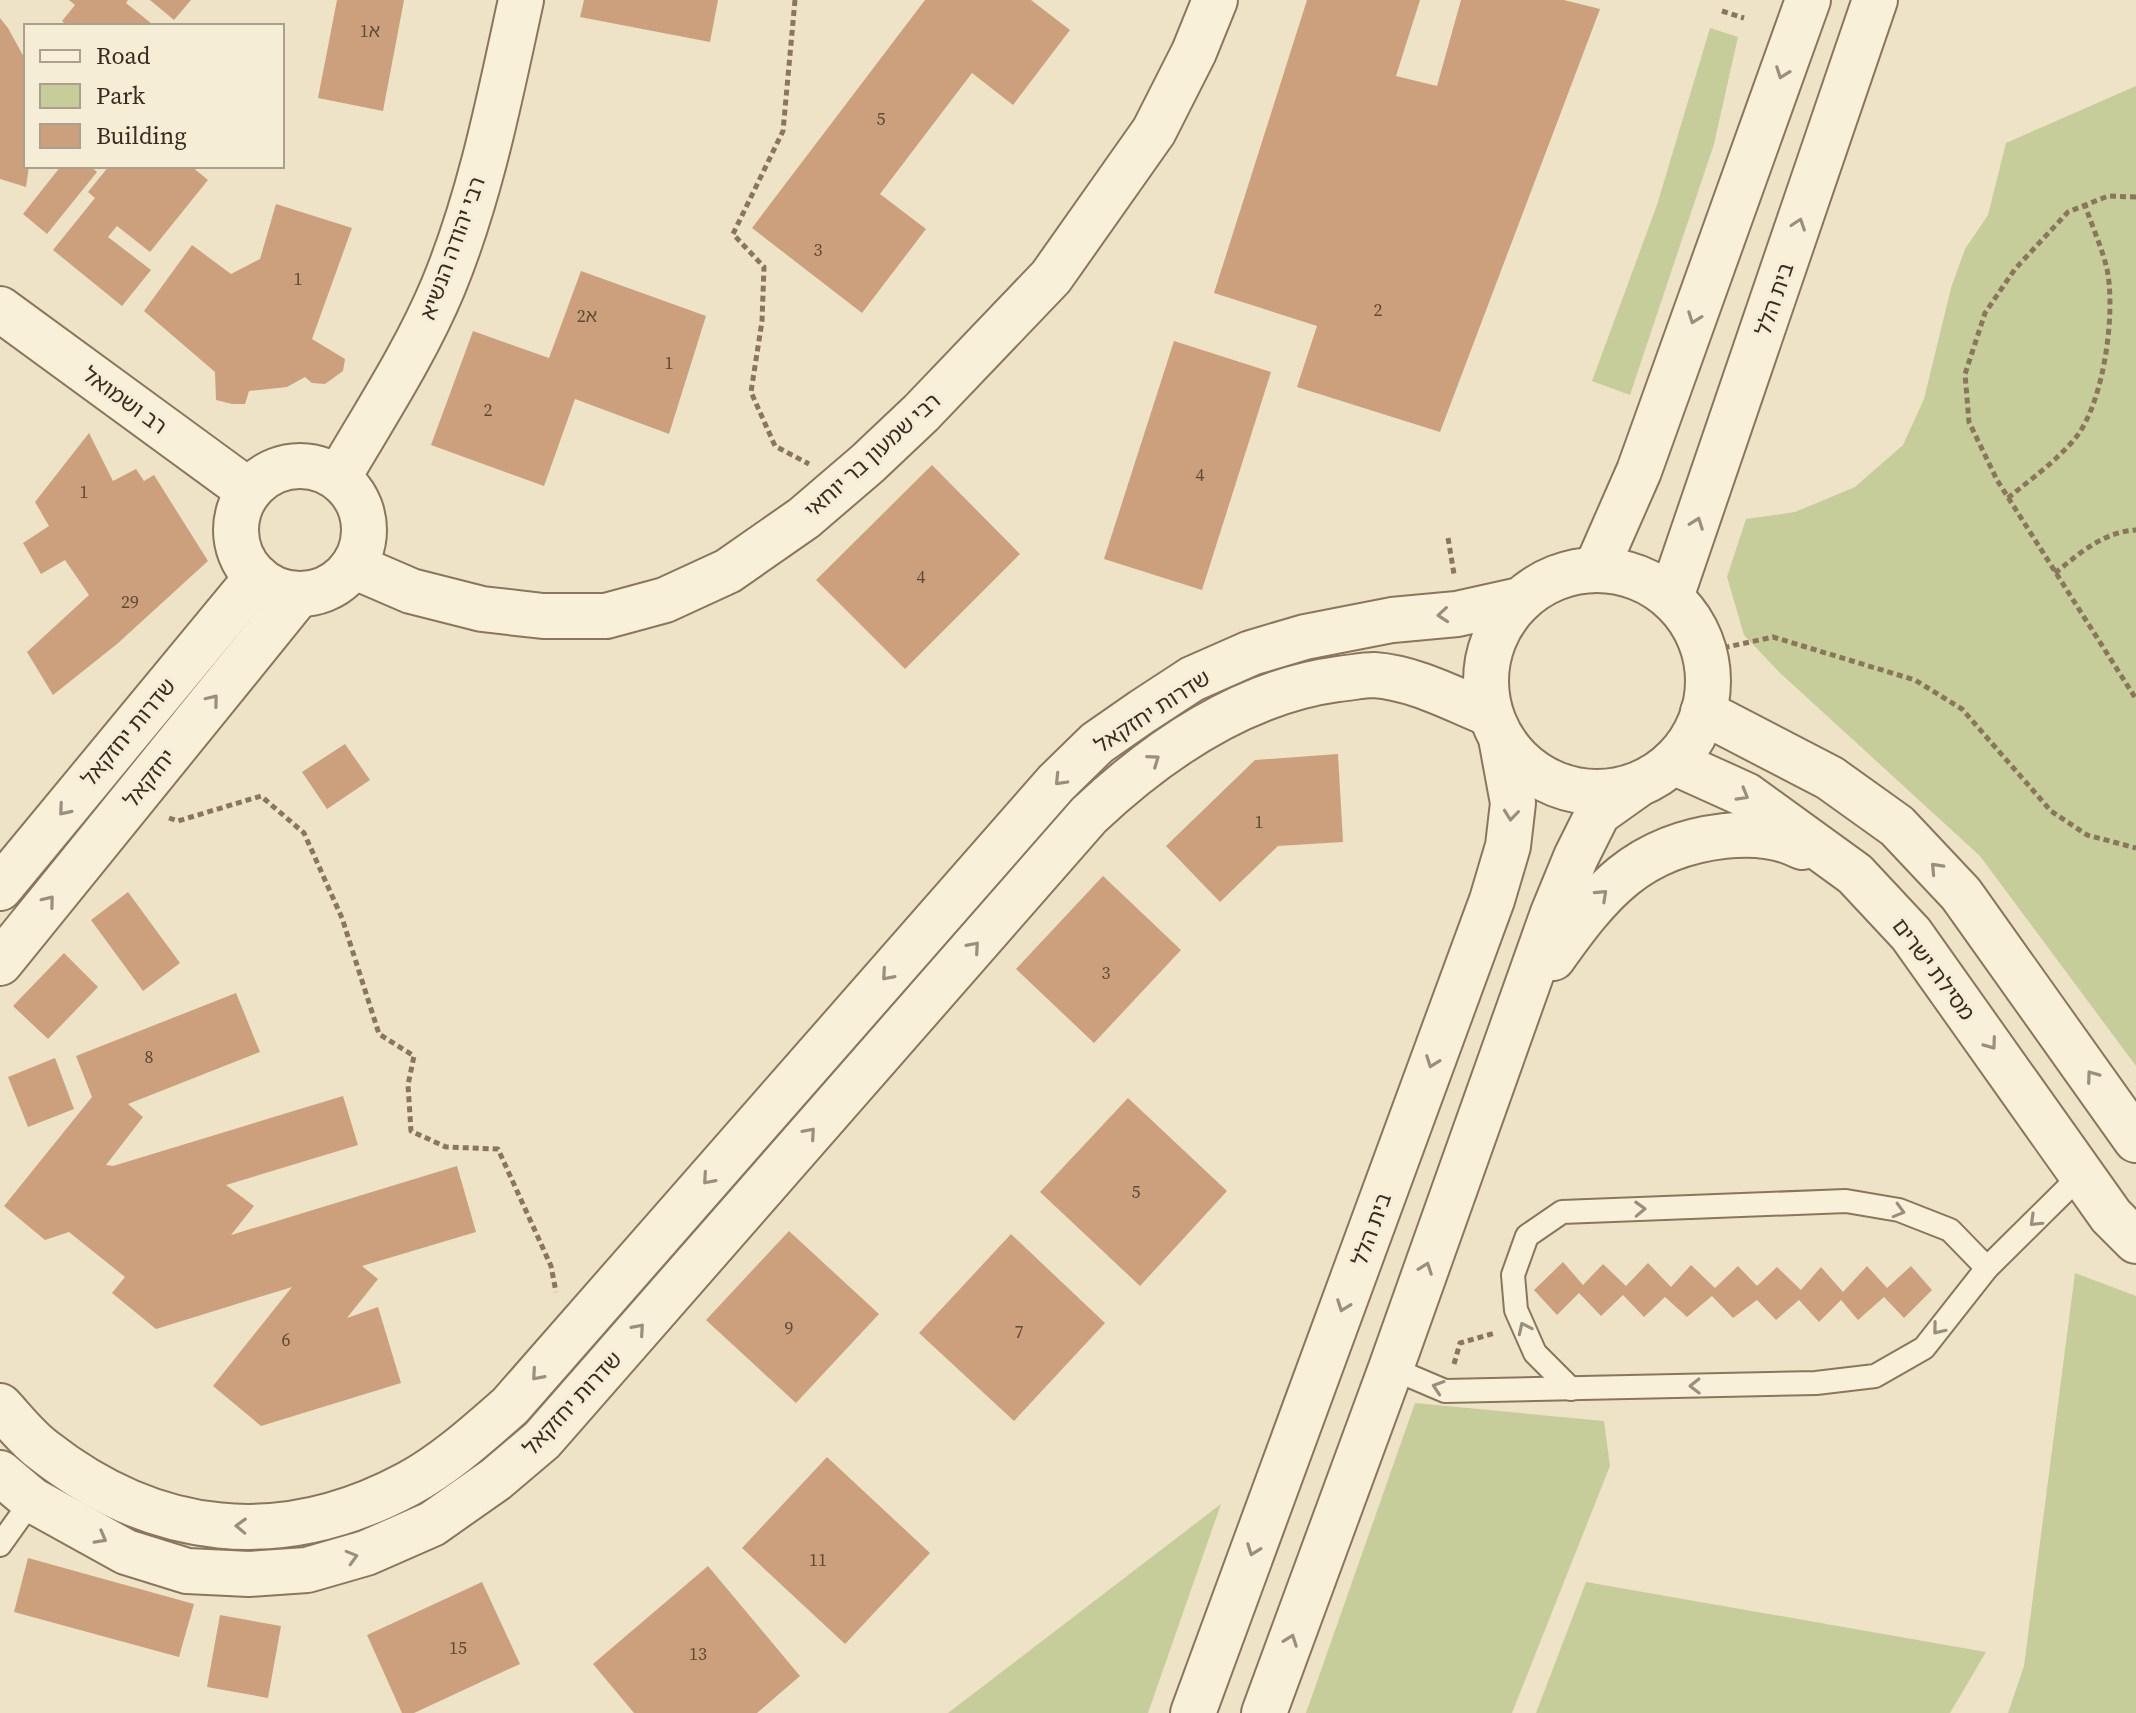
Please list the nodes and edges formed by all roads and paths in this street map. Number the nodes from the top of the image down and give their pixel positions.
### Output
1 (521, 0) edge
2 (795, 0) edge
3 (1215, 0) edge
4 (1808, 0) edge
5 (1875, 0) edge
6 (1722, 11) dead end
7 (1744, 18) dead end
8 (2136, 197) edge
9 (2085, 205) junction
10 (0, 309) edge
11 (338, 478) junction
12 (846, 483) junction
13 (249, 491) junction
14 (2008, 498) junction
15 (2136, 530) edge
16 (1448, 538) dead end
17 (353, 566) junction
18 (1596, 569) junction
19 (2055, 573) junction
20 (1454, 575) dead end
21 (257, 577) junction
22 (299, 594) junction
23 (1671, 597) junction
24 (1520, 600) junction
25 (1704, 652) junction
26 (2136, 699) edge
27 (1703, 712) junction
28 (1495, 726) junction
29 (1673, 762) junction
30 (1636, 786) junction
31 (126, 806) junction
32 (2136, 848) edge
33 (1855, 874) junction
34 (0, 888) edge
35 (0, 963) edge
36 (1521, 1002) junction
37 (815, 1058) junction
38 (848, 1089) junction
39 (2136, 1140) edge
40 (2082, 1174) junction
41 (2136, 1241) edge
42 (1987, 1268) junction
43 (1522, 1325) junction
44 (580, 1326) junction
45 (1391, 1368) junction
46 (1571, 1389) junction
47 (1445, 1391) junction
48 (0, 1406) edge
49 (61, 1463) junction
50 (16, 1487) edge
51 (0, 1545) edge
52 (1193, 1713) edge
53 (1264, 1713) edge

1 - 11 street, רבי יהודה הנשיא
2 - 12 path
3 - 12 street, רבי שמעון בר יוחאי
4 -> 18 street
23 -> 5 street, בית הלל
6 - 7 path
8 - 9 path
9 - 14 path
9 - 14 path
10 - 13 street, רב ושמואל
11 - 13 street
11 - 17 street
12 - 17 street, רבי שמעון בר יוחאי
13 - 21 street
14 - 19 path
15 - 19 path
16 - 20 path
17 - 22 street
18 - 23 street
18 - 24 street
19 - 26 path
21 - 22 street
21 -> 34 street, שדרות יחזקאל
31 -> 22 street, יחזקאל
23 - 25 street
24 - 28 street
24 -> 37 street, שדרות יחזקאל
25 - 27 street
25 - 32 path
27 - 29 street
39 -> 27 street
28 - 30 street
38 -> 28 street, שדרות יחזקאל
28 -> 52 street, בית הלל
29 - 30 street
29 -> 33 street, מסילת ישרים
30 - 36 street
35 -> 31 street, יחזקאל
31 - 44 path
36 -> 33 street
33 -> 40 street, מסילת ישרים
45 -> 36 street
37 - 38 street
37 -> 44 street, שדרות יחזקאל
50 -> 38 street, שדרות יחזקאל
40 - 41 street, מסילת ישרים
40 -> 42 lane
43 -> 42 lane
42 -> 46 lane
46 -> 43 lane
43 - 47 path
44 -> 49 street, שדרות יחזקאל
47 -> 45 lane
53 -> 45 street
46 - 47 lane
48 - 49 street
49 - 50 street
50 - 51 lane

